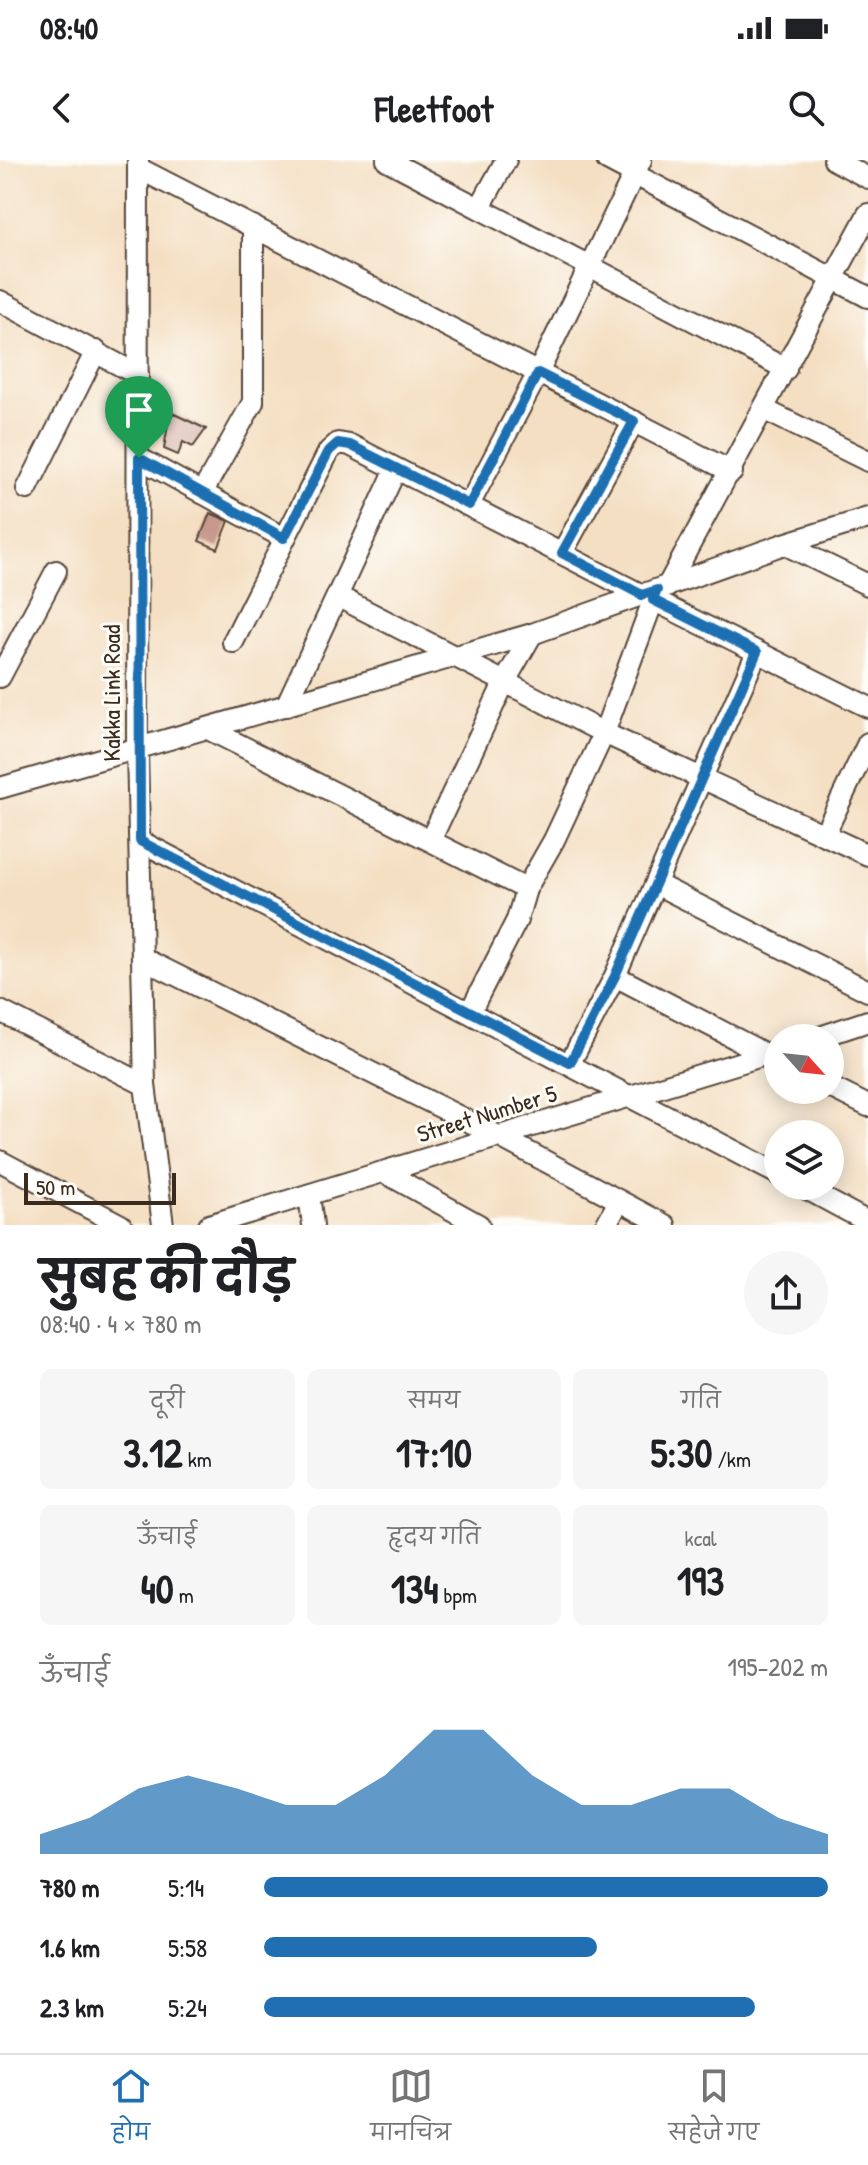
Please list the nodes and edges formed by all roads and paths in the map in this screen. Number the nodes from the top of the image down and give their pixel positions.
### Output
1 (387, 160) edge
2 (506, 160) edge
3 (607, 160) edge
4 (834, 160) edge
5 (138, 164) edge
6 (637, 167) edge
7 (868, 178) edge
8 (480, 207) junction
9 (868, 214) edge
10 (253, 226) junction
11 (588, 266) junction
12 (833, 280) junction
13 (868, 297) edge
14 (0, 301) edge
15 (96, 351) junction
16 (786, 369) junction
17 (538, 373) junction
18 (138, 375) junction
19 (765, 410) junction
20 (634, 421) junction
21 (867, 457) edge
22 (139, 458) junction
23 (396, 469) junction
24 (732, 472) junction
25 (27, 489) dead end
26 (202, 493) junction
27 (469, 505) junction
28 (868, 518) edge
29 (284, 538) junction
30 (784, 544) junction
31 (562, 553) junction
32 (56, 571) dead end
33 (868, 585) edge
34 (655, 593) junction
35 (339, 597) junction
36 (532, 634) junction
37 (233, 642) dead end
38 (757, 652) junction
39 (450, 657) junction
40 (0, 677) edge
41 (504, 683) junction
42 (286, 706) junction
43 (868, 707) edge
44 (208, 729) junction
45 (604, 733) junction
46 (868, 743) edge
47 (137, 750) junction
48 (704, 779) junction
49 (0, 788) edge
50 (824, 835) junction
51 (431, 839) junction
52 (140, 841) junction
53 (868, 855) edge
54 (656, 884) junction
55 (526, 889) junction
56 (142, 958) junction
57 (615, 976) junction
58 (868, 991) edge
59 (0, 1011) edge
60 (470, 1012) junction
61 (868, 1021) edge
62 (844, 1029) edge
63 (764, 1050) edge
64 (764, 1058) edge
65 (570, 1063) junction
66 (145, 1085) junction
67 (844, 1094) edge
68 (634, 1096) junction
69 (868, 1106) edge
70 (500, 1137) junction
71 (0, 1161) edge
72 (764, 1166) edge
73 (384, 1172) junction
74 (309, 1195) junction
75 (827, 1200) edge
76 (619, 1201) junction
77 (868, 1222) edge
78 (121, 1225) edge
79 (163, 1225) edge
80 (209, 1225) edge
81 (313, 1225) edge
82 (479, 1225) edge
83 (606, 1225) edge
84 (665, 1225) edge

1 - 8 street
2 - 8 street
3 - 6 street
4 - 7 street
5 - 10 street
5 - 18 street, Kakka Link Road
6 - 11 street
6 - 12 street
8 - 11 street
9 - 12 street
10 - 17 street
10 - 26 street
11 - 16 street
11 - 17 street
12 - 13 street
12 - 16 street
14 - 15 street
15 - 18 street
15 - 25 street
16 - 19 street
17 - 20 street
17 - 27 street
18 - 22 street, Kakka Link Road
19 - 21 street
19 - 24 street
20 - 24 street
20 - 31 street
22 - 26 street
22 - 47 street, Kakka Link Road
23 - 27 street
23 - 29 street
23 - 35 street
24 - 34 street
26 - 29 street
27 - 31 street
28 - 30 street
29 - 37 street
30 - 33 street
30 - 34 street
31 - 34 street
32 - 40 street
34 - 36 street
34 - 38 street
34 - 45 street
35 - 39 street
35 - 42 street
36 - 39 street
36 - 41 street
38 - 43 street
38 - 48 street
39 - 41 street
39 - 42 street
41 - 45 street
41 - 51 street
42 - 44 street
44 - 47 street
44 - 51 street
45 - 48 street
45 - 55 street
46 - 50 street
47 - 49 street
47 - 52 street, Kakka Link Road
48 - 50 street
48 - 54 street
50 - 53 street
51 - 55 street
52 - 56 street, Kakka Link Road
52 - 60 street
54 - 57 street
54 - 58 street
55 - 60 street
56 - 66 street, Kakka Link Road
56 - 70 street
57 - 63 street
57 - 65 street
59 - 66 street
60 - 65 street
61 - 62 street
64 - 68 street, Street Number 5
65 - 68 street
66 - 79 street, Kakka Link Road
67 - 69 street
68 - 70 street, Street Number 5
68 - 72 street
70 - 73 street, Street Number 5
70 - 76 street
71 - 78 street
73 - 74 street, Street Number 5
73 - 82 street
74 - 80 street, Street Number 5
74 - 81 street
75 - 77 street
76 - 83 street
76 - 84 street

